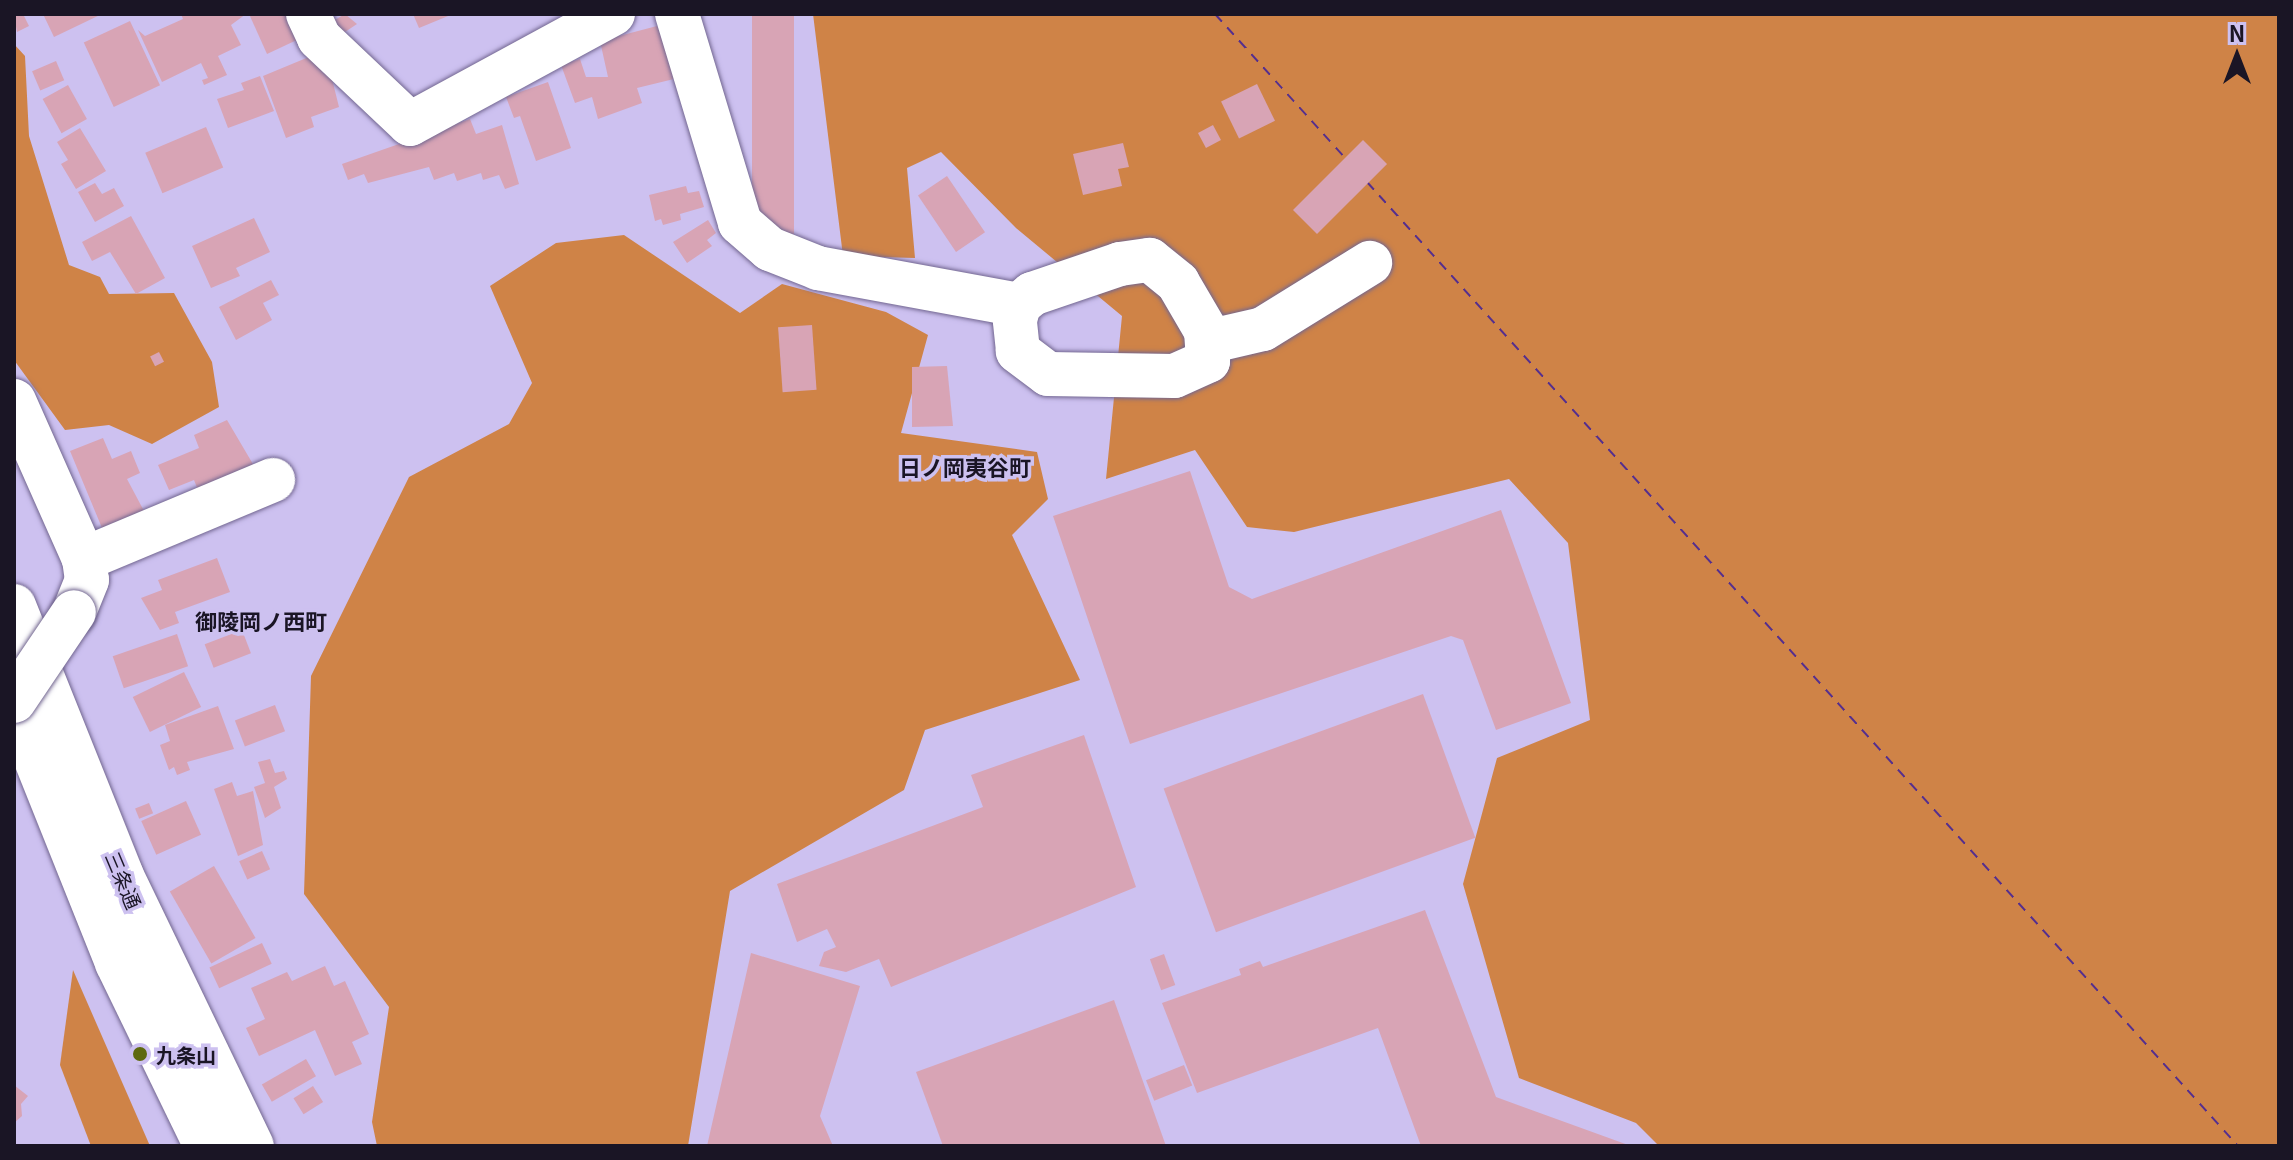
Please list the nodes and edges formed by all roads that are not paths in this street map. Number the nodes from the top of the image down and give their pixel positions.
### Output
1 (308, 14) edge
2 (613, 14) edge
3 (677, 14) edge
4 (1370, 263) dead end
5 (1019, 305) junction
6 (1207, 342) junction
7 (14, 401) edge
8 (273, 480) dead end
9 (84, 559) junction
10 (14, 606) edge
11 (14, 703) edge
12 (206, 1146) edge
13 (252, 1146) edge

1 - 2 street
3 - 5 street
4 - 6 street
5 - 6 street
5 - 6 street
7 - 9 street
8 - 9 street
9 - 11 street, bridge
10 - 13 street, 三条通
11 - 12 street, 三条通

